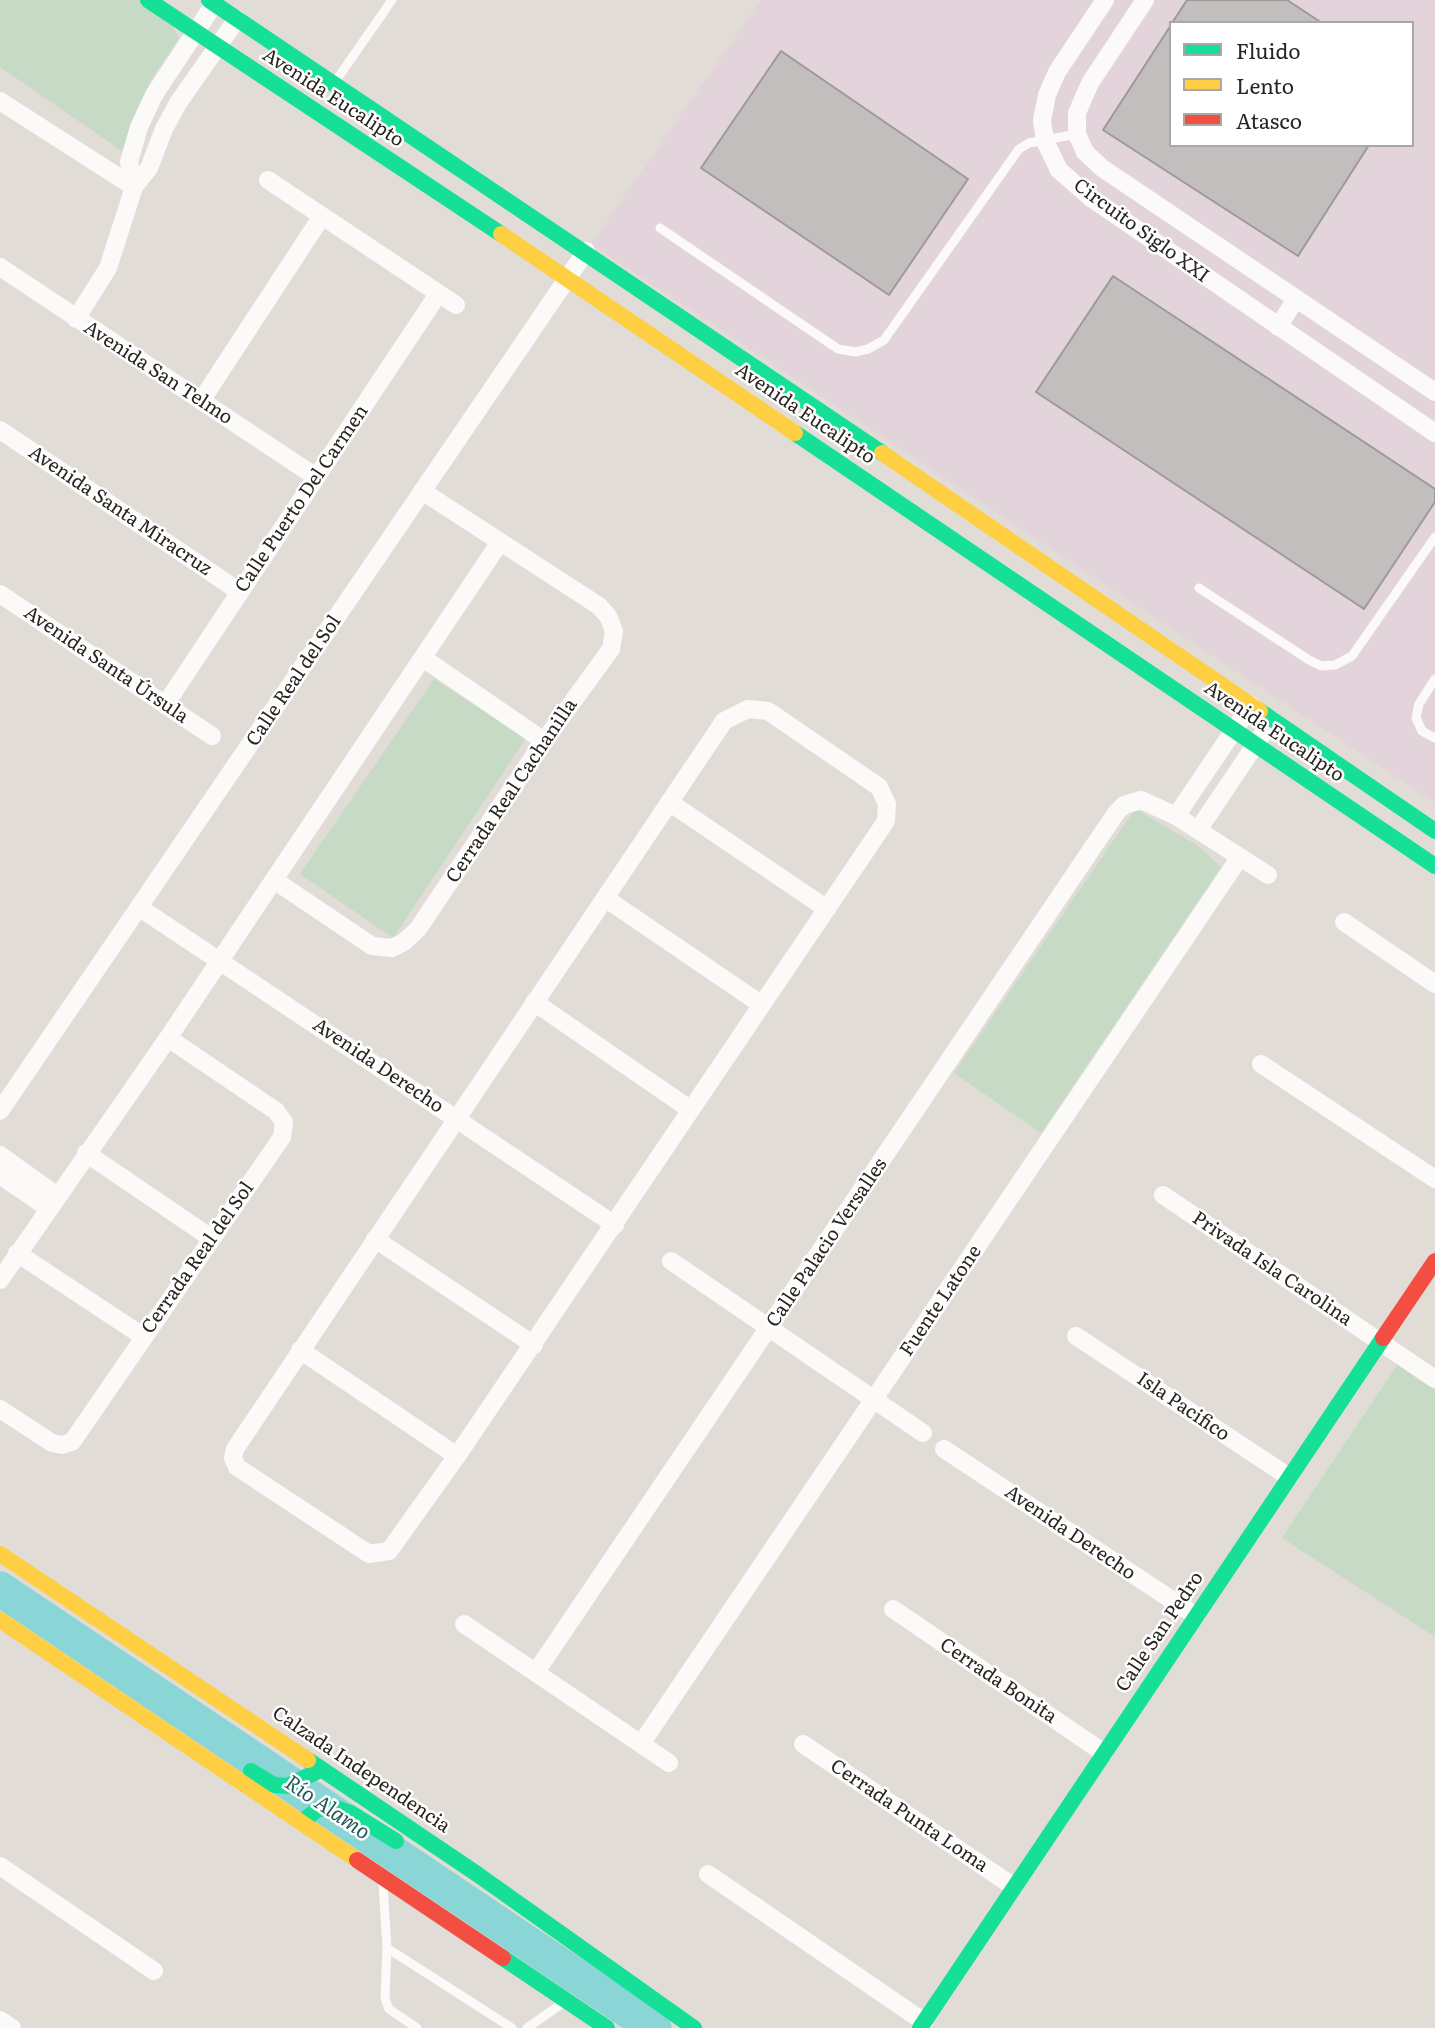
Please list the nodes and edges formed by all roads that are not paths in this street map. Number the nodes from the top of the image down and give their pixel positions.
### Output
1 (148, 0) edge
2 (392, 0) edge
3 (1105, 0) edge
4 (1145, 0) edge
5 (211, 2) edge
6 (237, 19) junction
7 (195, 31) junction
8 (218, 47) junction
9 (334, 84) junction
10 (0, 101) edge
11 (1077, 134) junction
12 (1045, 141) junction
13 (268, 180) dead end
14 (134, 187) junction
15 (322, 216) junction
16 (660, 228) dead end
17 (586, 251) junction
18 (0, 267) edge
19 (567, 278) junction
20 (438, 294) junction
21 (1296, 299) junction
22 (456, 305) dead end
23 (76, 319) junction
24 (1278, 327) junction
25 (1435, 393) edge
26 (201, 401) junction
27 (0, 430) edge
28 (1435, 433) edge
29 (316, 477) junction
30 (422, 491) junction
31 (1435, 537) edge
32 (500, 542) junction
33 (1199, 588) dead end
34 (240, 592) junction
35 (0, 594) edge
36 (423, 658) junction
37 (1435, 679) edge
38 (165, 705) junction
39 (1251, 705) junction
40 (1272, 720) junction
41 (1234, 731) junction
42 (212, 736) dead end
43 (1435, 738) edge
44 (544, 741) junction
45 (1255, 746) junction
46 (669, 803) junction
47 (1176, 816) junction
48 (1198, 830) junction
49 (1435, 831) edge
50 (1240, 857) junction
51 (1435, 866) edge
52 (1268, 875) dead end
53 (274, 880) junction
54 (605, 898) junction
55 (141, 908) junction
56 (827, 909) junction
57 (1344, 922) dead end
58 (220, 960) junction
59 (1435, 984) edge
60 (534, 1002) junction
61 (762, 1005) junction
62 (168, 1038) junction
63 (1261, 1064) dead end
64 (691, 1110) junction
65 (0, 1111) edge
66 (456, 1118) junction
67 (86, 1153) junction
68 (0, 1155) edge
69 (0, 1175) edge
70 (1435, 1179) edge
71 (1163, 1195) dead end
72 (52, 1202) junction
73 (615, 1225) junction
74 (211, 1238) junction
75 (375, 1239) junction
76 (18, 1253) junction
77 (671, 1261) dead end
78 (1435, 1261) edge
79 (0, 1280) edge
80 (770, 1329) junction
81 (1076, 1336) dead end
82 (144, 1337) junction
83 (1381, 1342) junction
84 (534, 1345) junction
85 (300, 1350) junction
86 (1435, 1378) edge
87 (874, 1401) junction
88 (0, 1409) edge
89 (923, 1433) dead end
90 (944, 1449) dead end
91 (457, 1457) junction
92 (1289, 1477) junction
93 (0, 1554) edge
94 (0, 1566) edge
95 (23, 1569) junction
96 (892, 1609) dead end
97 (1196, 1616) junction
98 (0, 1620) edge
99 (464, 1624) dead end
100 (536, 1672) junction
101 (149, 1719) junction
102 (641, 1744) junction
103 (803, 1744) dead end
104 (1104, 1753) junction
105 (669, 1763) dead end
106 (322, 1769) junction
107 (302, 1822) junction
108 (407, 1848) dead end
109 (433, 1865) dead end
110 (0, 1866) edge
111 (477, 1874) junction
112 (708, 1874) dead end
113 (382, 1876) junction
114 (1014, 1888) junction
115 (387, 1948) junction
116 (154, 1971) dead end
117 (567, 2001) junction
118 (0, 2020) edge
119 (922, 2025) edge
120 (12, 2028) edge
121 (417, 2028) edge
122 (512, 2028) edge
123 (527, 2028) edge
124 (607, 2028) edge
125 (694, 2028) edge

1 - 7 street, Avenida Eucalipto
2 - 9 lane
3 - 12 street, Circuito Siglo XXI
4 - 11 street
5 - 6 street, Avenida Eucalipto
5 - 7 street
6 - 8 street
6 - 9 street, Avenida Eucalipto
7 - 8 street, Avenida Eucalipto
7 - 14 street
8 - 14 street
8 - 19 street, Avenida Eucalipto
9 - 17 street, Avenida Eucalipto
10 - 14 street
11 - 12 lane
11 - 21 street, Circuito Siglo XXI
12 - 16 lane
12 - 24 street, Circuito Siglo XXI
13 - 15 street
14 - 23 street
15 - 20 street
15 - 26 street
17 - 19 street, Calle Real del Sol
17 - 39 street, Avenida Eucalipto
18 - 23 street, Avenida San Telmo
19 - 30 street, Calle Real del Sol
19 - 41 street, Avenida Eucalipto
20 - 22 street
20 - 29 street, Calle Puerto Del Carmen
21 - 24 street
21 - 25 street, Circuito Siglo XXI
23 - 26 street, Avenida San Telmo
24 - 28 street, Circuito Siglo XXI
26 - 29 street, Avenida San Telmo
27 - 34 street, Avenida Santa Miracruz
29 - 34 street, Calle Puerto Del Carmen
30 - 32 street, Cerrada Real Cachanilla
30 - 55 street, Calle Real del Sol
31 - 33 lane
32 - 36 street
32 - 44 street, Cerrada Real Cachanilla
34 - 38 street, Calle Puerto Del Carmen
35 - 38 street, Avenida Santa Úrsula
36 - 44 street
36 - 53 street
37 - 43 lane
38 - 42 street, Avenida Santa Úrsula
39 - 40 street, Avenida Eucalipto
39 - 41 street
40 - 45 street
40 - 49 street, Avenida Eucalipto
41 - 45 street, Avenida Eucalipto
41 - 47 street
44 - 53 street, Cerrada Real Cachanilla
45 - 48 street
45 - 51 street, Avenida Eucalipto
46 - 54 street
46 - 56 street
46 - 56 street
47 - 48 street
47 - 80 street, Calle Palacio Versalles
48 - 50 street
50 - 52 street
50 - 87 street, Fuente Latone
53 - 58 street
54 - 60 street
54 - 61 street
55 - 58 street, Avenida Derecho
55 - 65 street, Calle Real del Sol
56 - 61 street
57 - 59 street
58 - 62 street
58 - 66 street, Avenida Derecho
60 - 64 street
60 - 66 street
61 - 64 street
62 - 67 street
62 - 74 street, Cerrada Real del Sol
63 - 70 street
64 - 73 street
66 - 73 street, Avenida Derecho
66 - 75 street
67 - 72 street
67 - 74 street
68 - 72 street
69 - 72 street
71 - 83 street, Privada Isla Carolina
72 - 76 street
73 - 84 street
74 - 82 street, Cerrada Real del Sol
75 - 84 street
75 - 85 street
76 - 79 street
76 - 82 street
77 - 80 street
78 - 83 street, Calle San Pedro
80 - 87 street
80 - 100 street, Calle Palacio Versalles
81 - 92 street, Isla Pacifico
82 - 88 street, Cerrada Real del Sol
83 - 86 street, Privada Isla Carolina
83 - 92 street, Calle San Pedro
84 - 91 street
85 - 91 street
85 - 91 street
87 - 89 street
87 - 102 street, Fuente Latone
90 - 97 street, Avenida Derecho
92 - 97 street, Calle San Pedro
93 - 95 street, Calzada Independencia
94 - 95 street
95 - 106 street, Calzada Independencia
96 - 104 street, Cerrada Bonita
97 - 104 street, Calle San Pedro
98 - 101 street
99 - 100 street
100 - 102 street
101 - 106 street
101 - 107 street
102 - 105 street
103 - 114 street, Cerrada Punta Loma
104 - 114 street, Calle San Pedro
106 - 111 street, Calzada Independencia
107 - 108 street
107 - 113 street
109 - 111 street
110 - 116 street
111 - 125 street, Calzada Independencia
112 - 119 street
113 - 115 lane
113 - 117 street
114 - 119 street, Calle San Pedro
115 - 121 lane
115 - 122 lane
117 - 123 lane
117 - 124 street
118 - 120 street

